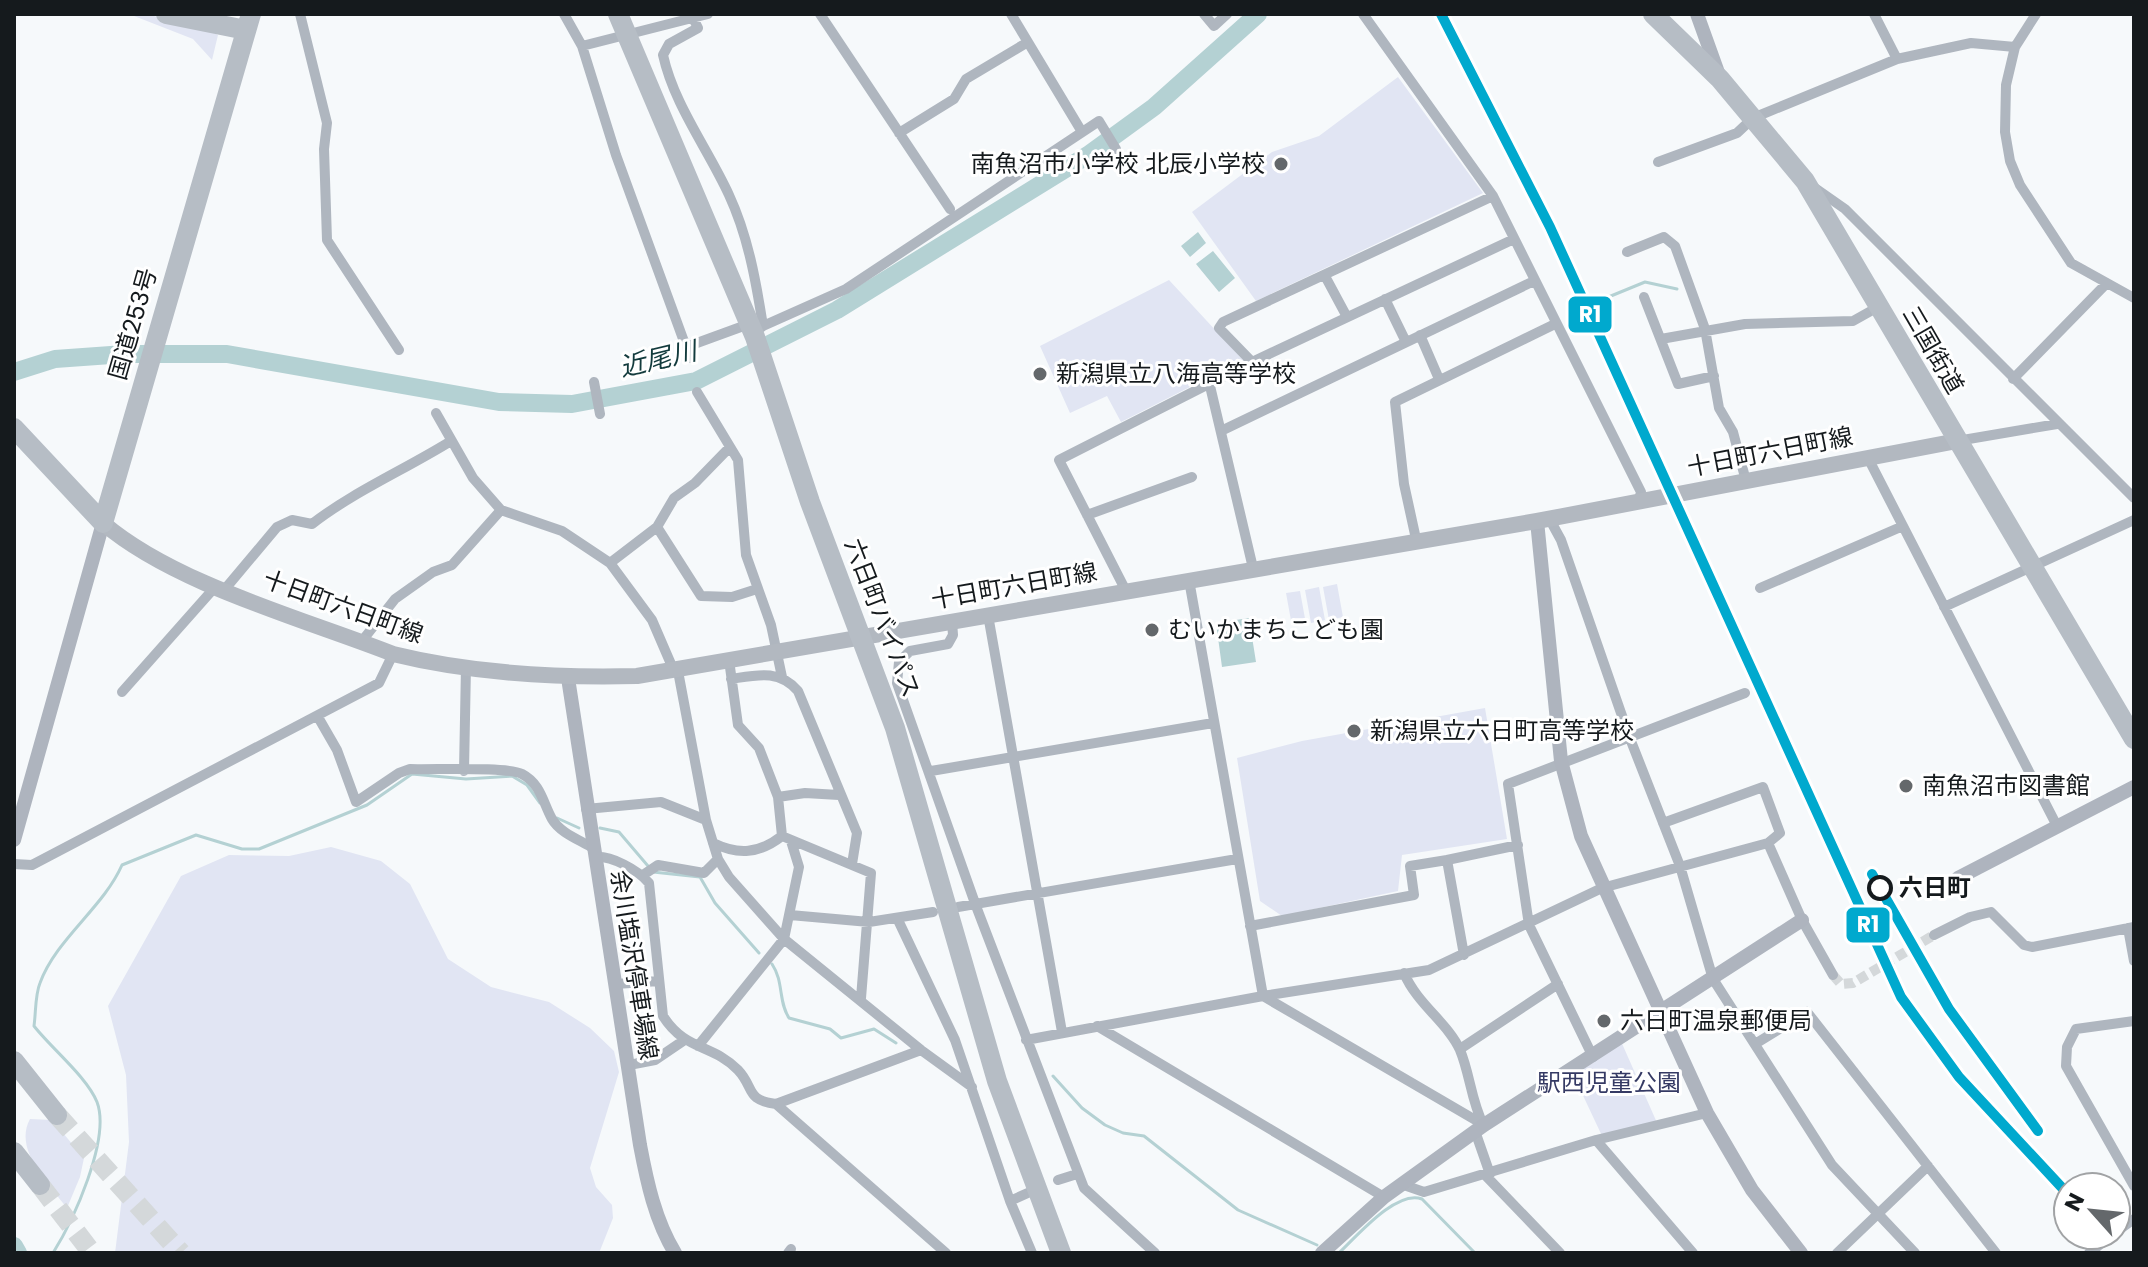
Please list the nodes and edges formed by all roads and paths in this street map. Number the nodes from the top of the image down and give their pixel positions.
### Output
1 (166, 14) edge
2 (217, 14) edge
3 (300, 14) edge
4 (564, 14) edge
5 (618, 14) edge
6 (708, 14) edge
7 (820, 14) edge
8 (1011, 14) edge
9 (1204, 14) edge
10 (1227, 14) edge
11 (1363, 14) edge
12 (1653, 14) edge
13 (1697, 14) edge
14 (1874, 14) edge
15 (2036, 14) edge
16 (692, 16) edge
17 (248, 22) edge
18 (626, 35) junction
19 (1028, 42) junction
20 (582, 46) junction
21 (2015, 47) junction
22 (1897, 59) junction
23 (1720, 79) junction
24 (1753, 118) junction
25 (1082, 132) junction
26 (899, 133) junction
27 (1115, 147) dead end
28 (1658, 162) dead end
29 (1805, 181) junction
30 (1493, 196) junction
31 (950, 209) dead end
32 (1514, 239) junction
33 (1627, 252) dead end
34 (1325, 276) junction
35 (1534, 281) junction
36 (2106, 284) junction
37 (1644, 297) dead end
38 (2134, 298) edge
39 (1385, 299) junction
40 (1878, 307) junction
41 (1347, 317) junction
42 (1555, 324) junction
43 (1705, 329) junction
44 (755, 330) junction
45 (1420, 335) junction
46 (1661, 339) junction
47 (1406, 342) junction
48 (686, 347) junction
49 (399, 350) dead end
50 (690, 358) dead end
51 (1252, 362) junction
52 (1714, 376) junction
53 (1439, 379) junction
54 (2013, 379) junction
55 (594, 382) dead end
56 (1210, 386) junction
57 (697, 392) dead end
58 (436, 413) dead end
59 (600, 414) dead end
60 (2057, 424) junction
61 (14, 428) edge
62 (1221, 431) junction
63 (451, 441) junction
64 (1957, 441) junction
65 (730, 447) junction
66 (1868, 458) junction
67 (1192, 477) dead end
68 (1746, 481) junction
69 (2134, 498) edge
70 (1639, 500) junction
71 (501, 510) junction
72 (1087, 515) junction
73 (1543, 520) junction
74 (2134, 520) edge
75 (103, 523) junction
76 (1903, 526) junction
77 (657, 527) junction
78 (1416, 539) junction
79 (610, 563) junction
80 (1253, 568) junction
81 (2032, 569) junction
82 (1189, 580) junction
83 (220, 587) junction
84 (1760, 588) dead end
85 (757, 589) junction
86 (1126, 591) junction
87 (1944, 607) junction
88 (988, 615) junction
89 (952, 622) junction
90 (863, 638) junction
91 (362, 641) junction
92 (777, 652) junction
93 (393, 654) junction
94 (729, 660) junction
95 (466, 666) junction
96 (676, 671) junction
97 (782, 677) junction
98 (568, 678) junction
99 (731, 679) junction
100 (122, 692) dead end
101 (1745, 693) dead end
102 (318, 717) junction
103 (1213, 723) junction
104 (1629, 736) junction
105 (2134, 739) edge
106 (1012, 757) junction
107 (1561, 761) junction
108 (464, 771) junction
109 (931, 771) junction
110 (2134, 787) edge
111 (839, 795) junction
112 (778, 797) junction
113 (586, 809) junction
114 (706, 820) junction
115 (1663, 823) junction
116 (2057, 826) junction
117 (787, 839) junction
118 (14, 840) edge
119 (713, 843) junction
120 (1768, 843) junction
121 (1518, 845) junction
122 (593, 852) junction
123 (718, 859) junction
124 (1237, 859) junction
125 (1447, 860) junction
126 (14, 864) edge
127 (852, 864) junction
128 (1680, 866) junction
129 (643, 875) junction
130 (1958, 878) dead end
131 (1602, 888) junction
132 (1038, 894) junction
133 (976, 906) junction
134 (958, 907) dead end
135 (933, 912) dead end
136 (790, 915) junction
137 (898, 920) junction
138 (1802, 920) junction
139 (869, 922) junction
140 (1529, 925) junction
141 (1250, 926) junction
142 (2131, 928) edge
143 (1934, 935) tunnel mouth
144 (784, 939) junction
145 (1464, 955) junction
146 (2134, 961) edge
147 (1404, 973) junction
148 (1833, 975) dead end
149 (1713, 979) junction
150 (659, 981) junction
151 (616, 984) junction
152 (1558, 984) junction
153 (1263, 996) junction
154 (861, 998) junction
155 (1660, 1015) junction
156 (2134, 1021) edge
157 (1097, 1026) junction
158 (1062, 1032) junction
159 (1026, 1040) junction
160 (683, 1041) junction
161 (1755, 1044) junction
162 (698, 1046) junction
163 (1460, 1049) junction
164 (921, 1050) junction
165 (1593, 1057) junction
166 (14, 1061) edge
167 (629, 1065) junction
168 (972, 1087) junction
169 (776, 1104) junction
170 (1707, 1113) junction
171 (57, 1115) tunnel mouth
172 (1480, 1128) junction
173 (1596, 1140) junction
174 (14, 1152) edge
175 (1928, 1166) junction
176 (1077, 1174) junction
177 (1488, 1175) junction
178 (1058, 1180) dead end
179 (1401, 1184) junction
180 (40, 1185) tunnel mouth
181 (2134, 1186) edge
182 (1030, 1192) dead end
183 (1384, 1197) junction
184 (1010, 1201) junction
185 (1877, 1214) junction
186 (675, 1253) edge
187 (946, 1253) edge
188 (1032, 1253) edge
189 (1061, 1253) edge
190 (1155, 1253) edge
191 (1322, 1253) edge
192 (1560, 1253) edge
193 (1693, 1253) edge
194 (1801, 1253) edge
195 (1837, 1253) edge
196 (1915, 1253) edge
197 (1996, 1253) edge

1 - 17 highway
2 - 17 highway
3 - 49 street
4 - 20 street
5 - 18 highway, 六日町バイパス
6 - 16 street
7 - 26 street
8 - 19 street
9 - 10 street
11 - 30 street
12 - 23 highway, 三国街道
13 - 23 street
14 - 22 street
15 - 21 street
16 - 18 street
16 - 44 street
17 - 75 highway, 国道253号
18 - 20 street
18 - 44 highway, 六日町バイパス
19 - 25 street
19 - 26 street
20 - 48 street
21 - 22 street
21 - 36 street
22 - 24 street
23 - 24 highway, 三国街道
24 - 28 street
24 - 29 highway, 三国街道
25 - 27 street
25 - 44 street
26 - 31 street
29 - 40 highway, 三国街道
29 - 54 street
30 - 32 street
30 - 34 street
32 - 35 street
32 - 39 street
33 - 43 street
34 - 41 street
34 - 51 street
35 - 42 street
35 - 45 street
36 - 38 street
36 - 54 street
37 - 46 street
39 - 41 street
39 - 47 street
40 - 43 street
40 - 64 highway, 三国街道
41 - 51 street
42 - 53 street
42 - 70 street
43 - 46 street
43 - 52 street
44 - 48 street
44 - 90 highway, 六日町バイパス
45 - 47 street
45 - 53 street
46 - 52 street
47 - 62 street
48 - 50 street
51 - 56 street
52 - 68 street
53 - 78 street
54 - 60 street
55 - 59 street
56 - 62 street
56 - 72 street
57 - 65 street
58 - 63 street
60 - 64 street
60 - 69 street
61 - 75 highway
62 - 80 street
63 - 71 street
63 - 83 street
64 - 66 main road, 十日町六日町線
64 - 81 highway, 三国街道
65 - 77 street
65 - 85 street
66 - 68 main road, 十日町六日町線
66 - 76 street
67 - 72 street
68 - 70 main road, 十日町六日町線
70 - 73 main road, 十日町六日町線
71 - 79 street
71 - 91 street
72 - 86 street
73 - 78 main road, 十日町六日町線
73 - 104 street
73 - 107 street
74 - 81 street
75 - 83 main road, 十日町六日町線
75 - 118 street
76 - 84 street
76 - 87 street
77 - 79 street
77 - 85 street
78 - 80 main road, 十日町六日町線
79 - 96 street
80 - 82 main road, 十日町六日町線
81 - 87 street
81 - 105 highway, 三国街道
82 - 86 main road, 十日町六日町線
82 - 103 street
83 - 91 main road, 十日町六日町線
83 - 100 street
85 - 92 street
86 - 88 main road, 十日町六日町線
87 - 116 street
88 - 89 main road, 十日町六日町線
88 - 106 street
89 - 90 main road, 十日町六日町線
89 - 109 street
90 - 92 main road, 十日町六日町線
90 - 189 highway, 六日町バイパス
91 - 93 main road, 十日町六日町線
92 - 94 main road, 十日町六日町線
92 - 97 street
93 - 95 main road, 十日町六日町線
93 - 102 street
94 - 96 main road, 十日町六日町線
94 - 99 street
95 - 98 main road, 十日町六日町線
95 - 108 street
96 - 98 main road, 十日町六日町線
96 - 114 street
97 - 99 street
97 - 111 street
98 - 113 street, 余川塩沢停車場線
99 - 112 street
101 - 104 street
102 - 108 street
102 - 126 street
103 - 106 street
103 - 124 street
104 - 107 street
104 - 115 street
106 - 109 street
106 - 132 street
107 - 121 street
107 - 131 street
108 - 122 street
109 - 133 street
110 - 116 street
111 - 112 street
111 - 127 street
112 - 117 street
113 - 114 street
113 - 122 street, 余川塩沢停車場線
114 - 119 street
115 - 120 street
115 - 128 street
116 - 130 street
117 - 119 street
117 - 127 street
117 - 136 street
119 - 123 street
120 - 128 street
120 - 138 street
121 - 125 street
121 - 140 street
122 - 129 street
122 - 151 street, 余川塩沢停車場線
123 - 129 street
123 - 144 street
124 - 132 street
124 - 141 street
125 - 141 street
125 - 145 street
127 - 139 street
128 - 131 street
128 - 149 street
129 - 150 street
131 - 140 street
131 - 155 street
132 - 133 street
132 - 158 street
133 - 134 street
133 - 159 street
135 - 137 street
136 - 139 street
136 - 144 street
137 - 139 street
137 - 168 street
138 - 148 street
138 - 149 street
139 - 154 street
140 - 145 street
140 - 152 street
141 - 153 street
142 - 143 street
142 - 146 street
144 - 154 street
144 - 162 street
145 - 147 street
147 - 153 street
147 - 163 street
149 - 155 street
149 - 161 street
150 - 151 street
150 - 160 street
151 - 167 street, 余川塩沢停車場線
152 - 163 street
152 - 165 street
153 - 157 street
153 - 172 street
154 - 164 street
155 - 165 street
155 - 170 street
156 - 181 street
157 - 158 street
157 - 183 street
158 - 159 street
159 - 176 street
160 - 162 street
160 - 167 street
161 - 175 street
161 - 185 street
162 - 169 street
163 - 172 street
164 - 168 street
164 - 169 street
165 - 172 street
166 - 171 highway
167 - 186 street, 余川塩沢停車場線
168 - 184 street
169 - 187 street
170 - 173 street
170 - 194 street
172 - 177 street
172 - 179 street
173 - 177 street
173 - 193 street
174 - 180 highway
175 - 185 street
175 - 197 street
176 - 178 street
176 - 190 street
177 - 179 street
177 - 192 street
179 - 183 street
182 - 184 street
183 - 191 street
184 - 188 street
185 - 195 street
185 - 196 street

